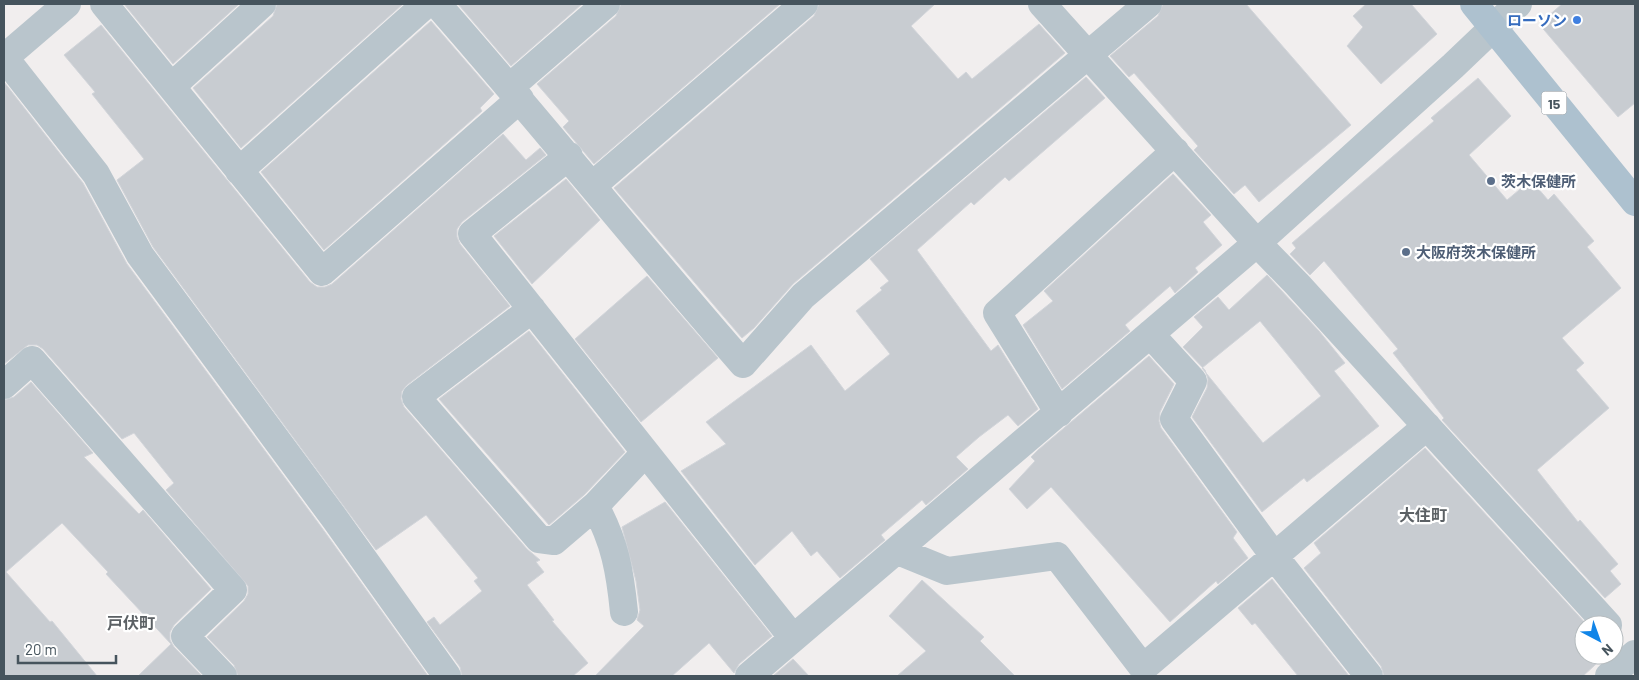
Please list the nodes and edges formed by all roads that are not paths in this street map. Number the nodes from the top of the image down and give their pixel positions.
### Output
1 (68, 4) edge
2 (104, 4) edge
3 (262, 4) edge
4 (426, 4) edge
5 (437, 4) edge
6 (606, 4) edge
7 (804, 4) edge
8 (1042, 4) edge
9 (1148, 4) edge
10 (1474, 4) edge
11 (1518, 4) edge
12 (1493, 27) junction
13 (1088, 54) junction
14 (4, 57) edge
15 (172, 86) junction
16 (515, 93) junction
17 (1175, 151) junction
18 (569, 156) junction
19 (239, 171) junction
20 (593, 185) junction
21 (1635, 202) edge
22 (1257, 243) junction
23 (532, 309) junction
24 (1150, 334) junction
25 (4, 385) edge
26 (1059, 413) junction
27 (1427, 426) junction
28 (645, 453) junction
29 (595, 506) junction
30 (898, 551) junction
31 (1274, 556) junction
32 (624, 612) dead end
33 (1599, 615) edge
34 (793, 638) junction
35 (223, 676) edge
36 (447, 676) edge
37 (749, 676) edge
38 (1370, 676) edge

1 - 14 street
2 - 15 street
3 - 15 street
4 - 19 street
5 - 16 street
6 - 16 street
7 - 20 street
8 - 13 street
9 - 13 street
10 - 12 main road, 15
11 - 12 street
12 - 21 main road, 15
12 - 22 street
13 - 17 street
13 - 20 street
14 - 36 street
15 - 19 street
16 - 18 street
16 - 19 street
17 - 22 street
17 - 26 street
18 - 20 street
18 - 23 street
22 - 24 street
22 - 27 street
23 - 28 street
23 - 29 street
24 - 26 street
24 - 31 street
25 - 35 street
26 - 30 street
27 - 31 street
27 - 33 street
28 - 29 street
28 - 34 street
29 - 32 street
30 - 31 street
30 - 34 street
31 - 38 street
34 - 37 street

